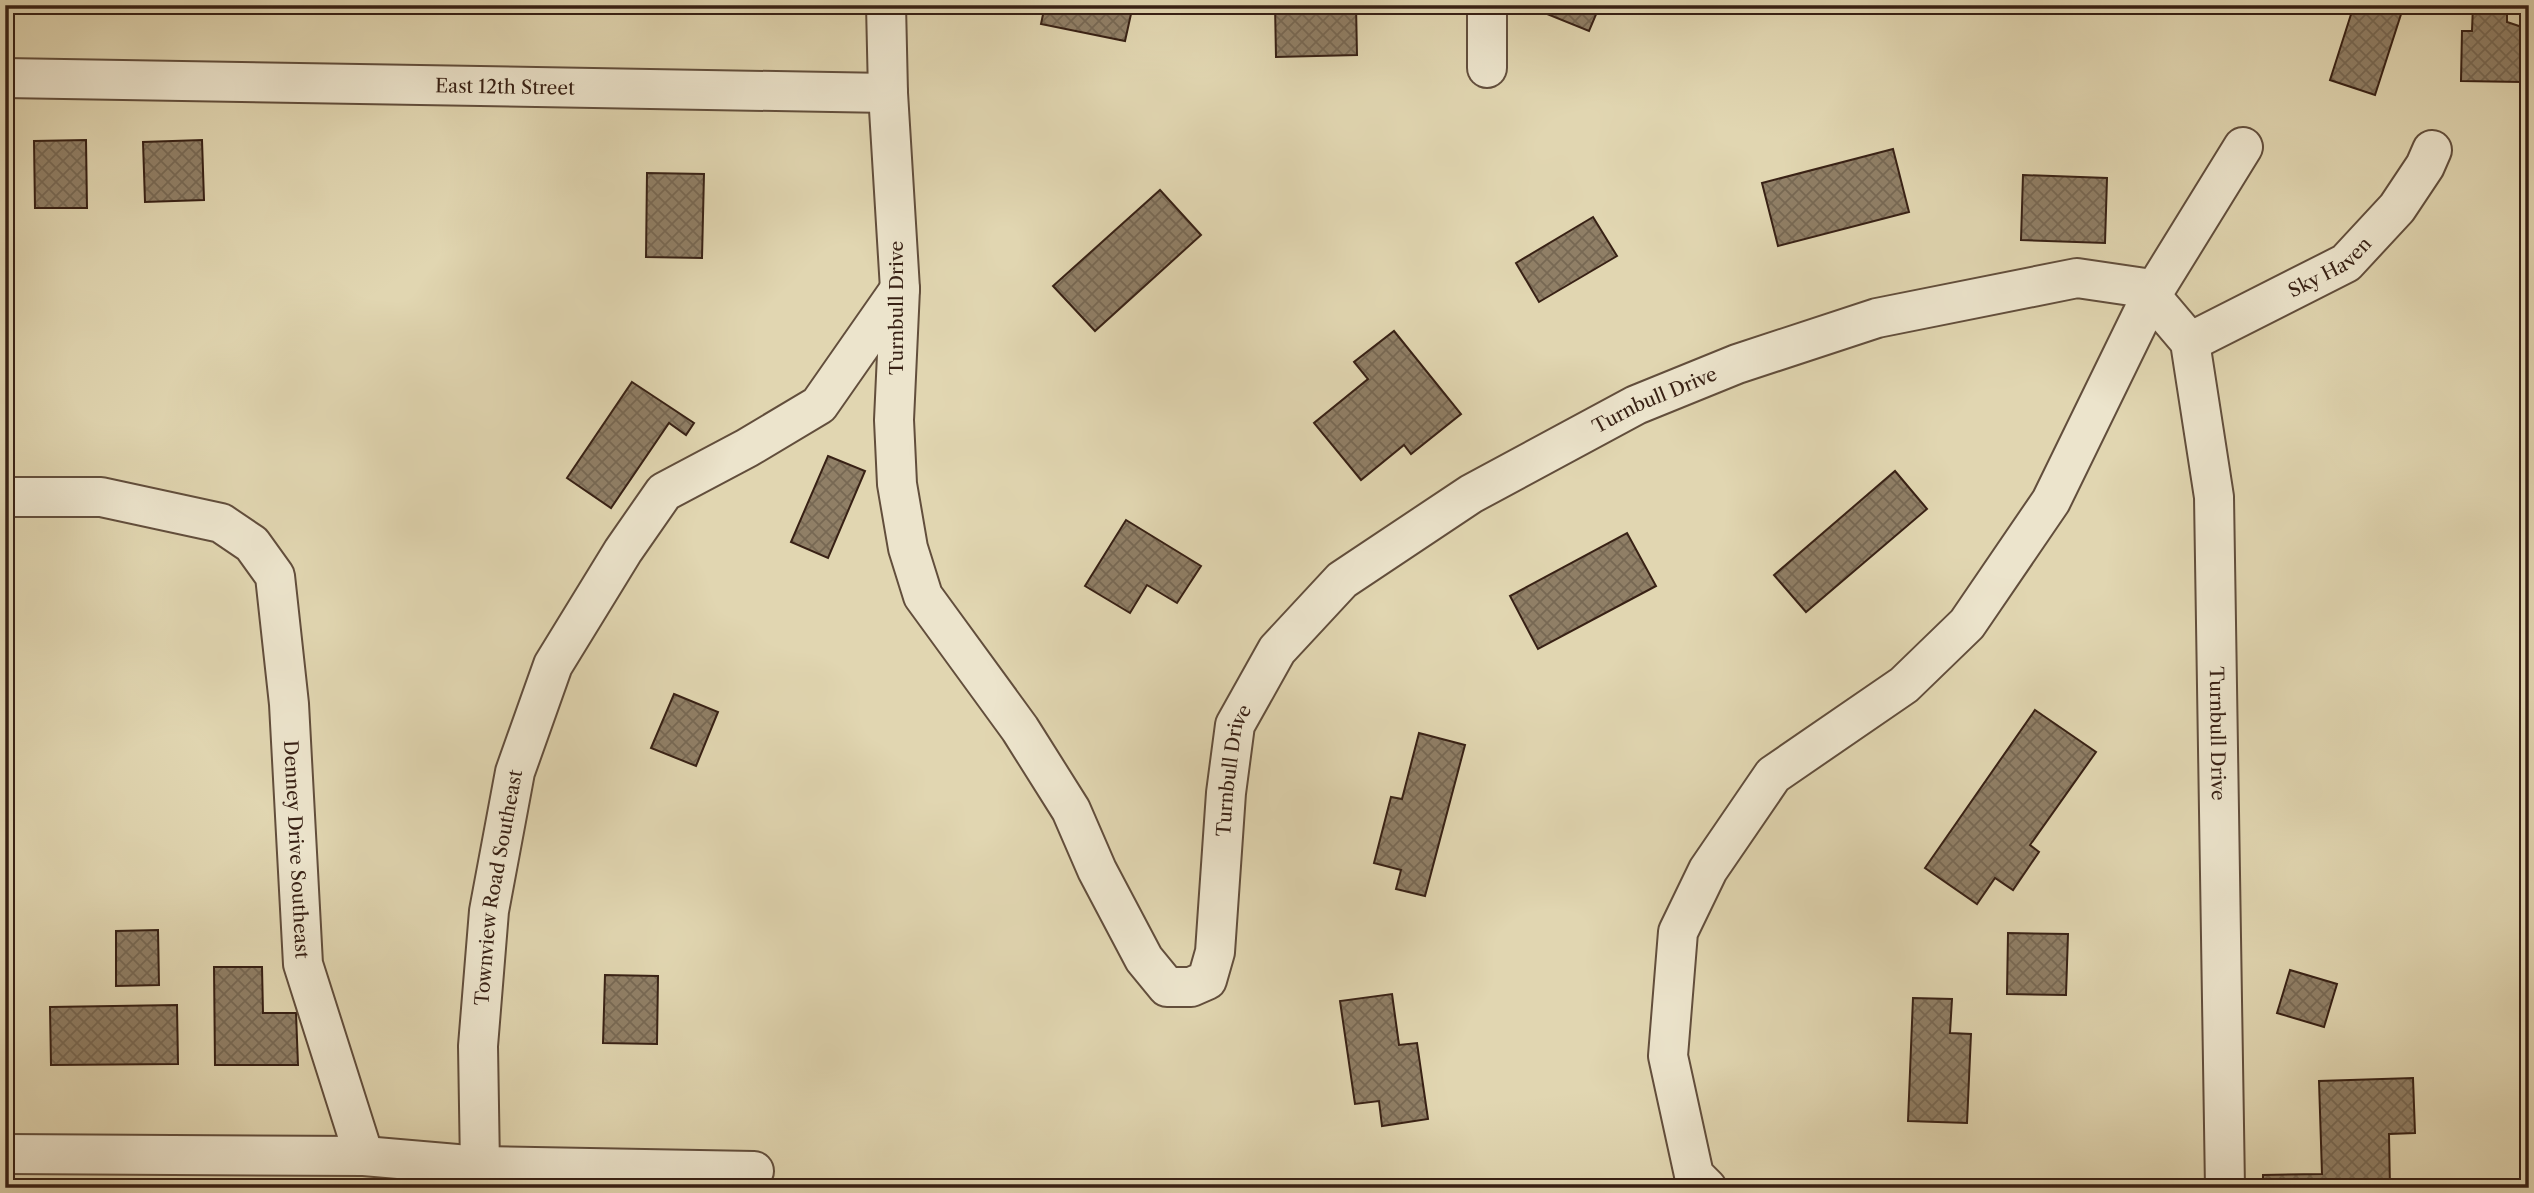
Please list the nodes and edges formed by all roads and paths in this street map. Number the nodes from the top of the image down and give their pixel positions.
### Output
1 (886, 5) edge
2 (1487, 5) edge
3 (1487, 68) dead end
4 (5, 78) edge
5 (888, 93) junction
6 (2243, 147) dead end
7 (2432, 150) dead end
8 (901, 289) junction
9 (2151, 296) junction
10 (2190, 342) junction
11 (5, 497) edge
12 (5, 1154) edge
13 (364, 1156) junction
14 (480, 1166) junction
15 (754, 1171) dead end
16 (1707, 1188) edge
17 (2225, 1188) edge

1 - 5 street
2 - 3 street
4 - 5 street, East 12th Street
5 - 8 street, Turnbull Drive
6 - 9 street
7 - 10 street, Sky Haven
8 - 9 street, Turnbull Drive
8 - 14 street, Townview Road Southeast
9 - 10 street, Turnbull Drive
9 - 16 street
10 - 17 street, Turnbull Drive
11 - 13 street, Denney Drive Southeast
12 - 13 street
13 - 14 street
14 - 15 street

